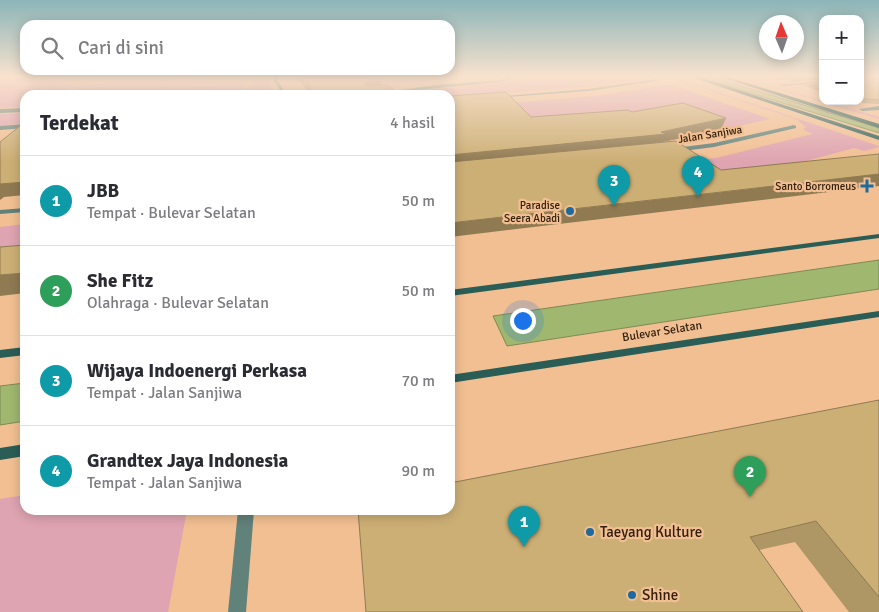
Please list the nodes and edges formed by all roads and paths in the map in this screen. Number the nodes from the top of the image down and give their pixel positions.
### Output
1 (777, 105) edge
2 (810, 105) edge
3 (879, 108) edge
4 (862, 109) dead end
5 (0, 110) edge
6 (20, 110) edge
7 (20, 126) edge
8 (879, 126) edge
9 (794, 127) dead end
10 (0, 128) edge
11 (879, 138) edge
12 (664, 151) edge
13 (20, 210) edge
14 (0, 212) edge
15 (879, 236) edge
16 (455, 292) edge
17 (879, 314) edge
18 (20, 352) edge
19 (0, 354) edge
20 (455, 378) edge
21 (20, 451) edge
22 (0, 454) edge
23 (246, 515) edge
24 (237, 612) edge

1 - 11 main road
2 - 8 main road
3 - 4 street
5 - 6 street
7 - 10 street
9 - 12 street, Jalan Sanjiwa
13 - 14 street
15 - 16 main road
17 - 20 main road, Bulevar Selatan
18 - 19 main road
21 - 22 main road
23 - 24 street

